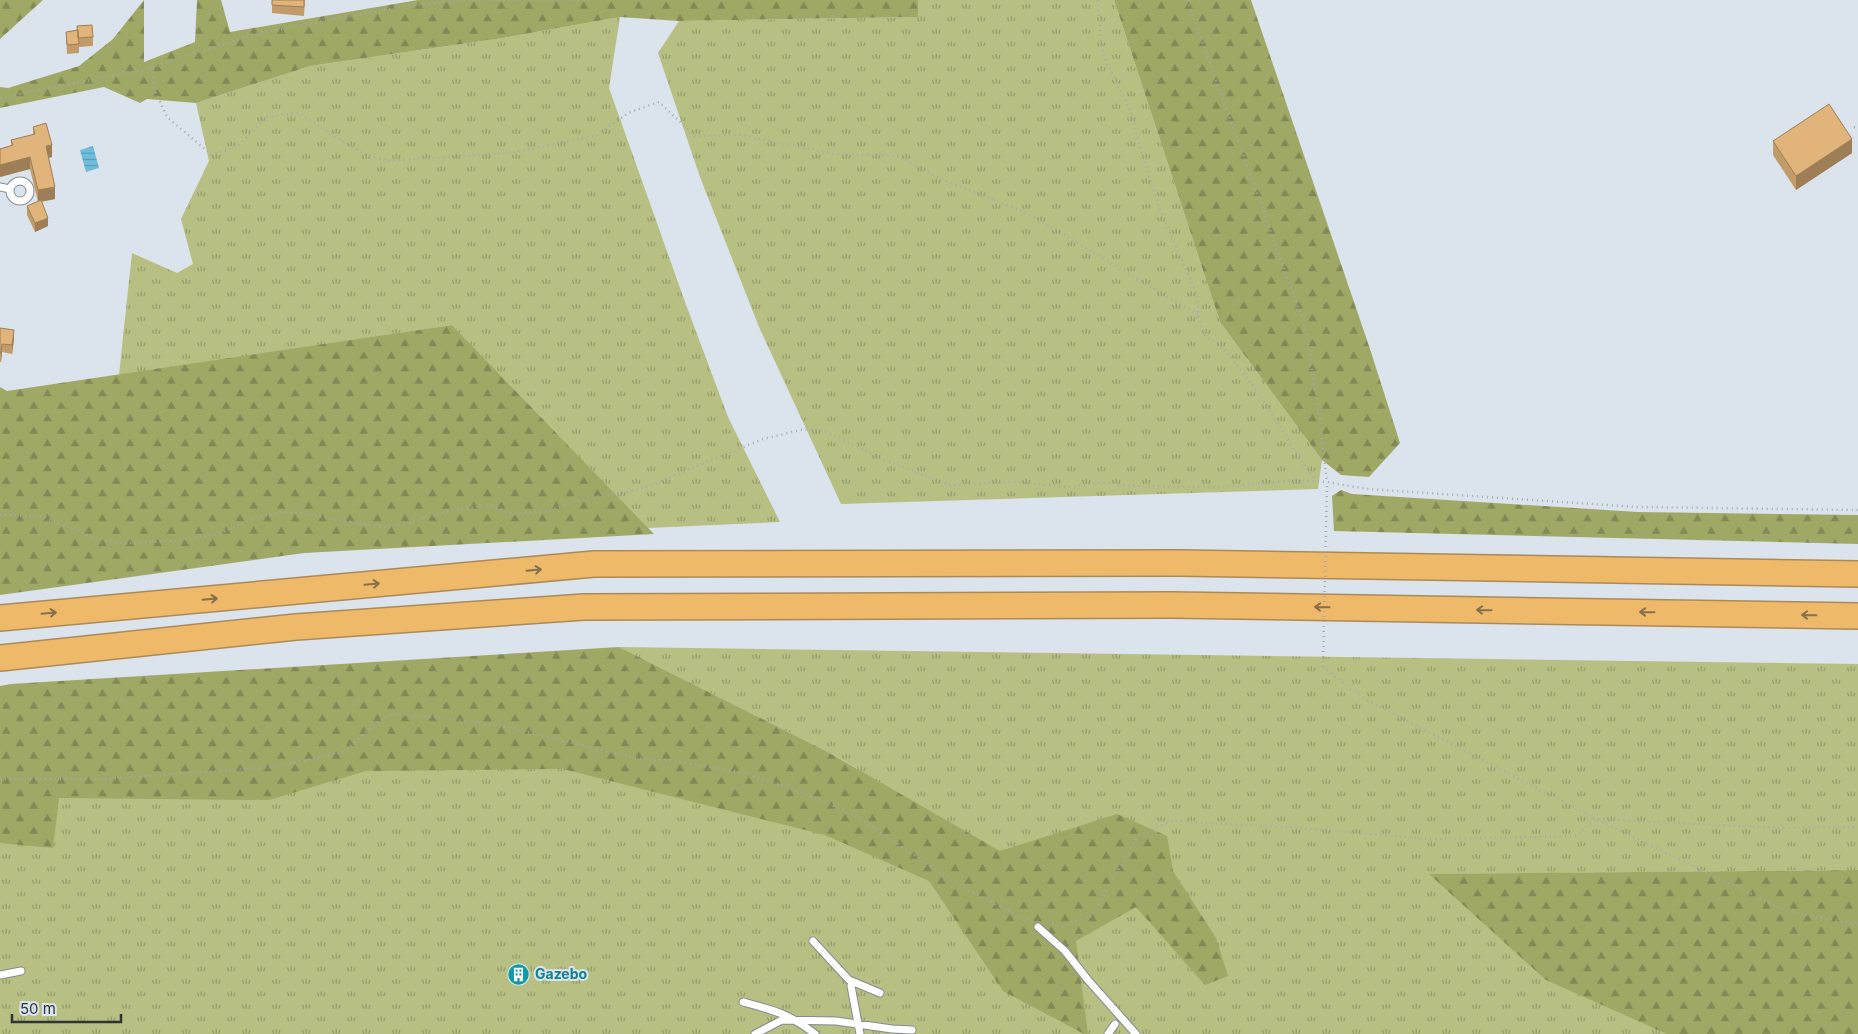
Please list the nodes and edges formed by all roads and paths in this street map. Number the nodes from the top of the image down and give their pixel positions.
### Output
1 (590, 0) edge
2 (1098, 0) edge
3 (1187, 0) edge
4 (151, 68) junction
5 (0, 99) edge
6 (1854, 127) dead end
7 (1858, 128) edge
8 (0, 187) edge
9 (10, 189) dead end
10 (1198, 315) junction
11 (1314, 481) junction
12 (1327, 482) junction
13 (1858, 510) edge
14 (0, 515) edge
15 (1858, 574) edge
16 (1858, 616) edge
17 (0, 618) edge
18 (0, 658) edge
19 (0, 779) edge
20 (1596, 819) junction
21 (1858, 827) edge
22 (1046, 923) dead end
23 (1038, 924) joint
24 (1858, 924) edge
25 (813, 941) dead end
26 (21, 971) dead end
27 (0, 975) edge
28 (851, 986) dead end
29 (880, 993) dead end
30 (743, 1002) dead end
31 (798, 1021) junction
32 (856, 1023) junction
33 (1115, 1024) dead end
34 (912, 1030) dead end
35 (755, 1034) edge
36 (815, 1034) edge
37 (860, 1034) edge
38 (1108, 1034) edge
39 (1136, 1034) edge

1 - 4 path
2 - 10 path
3 - 12 path
4 - 5 path
4 - 10 path
6 - 7 path
8 - 9 lane
10 - 11 path
11 - 12 path
11 - 14 path
12 - 13 path
12 - 20 path, bridge
17 -> 15 highway
16 -> 18 highway
19 - 23 path
20 - 21 path
20 - 22 path
20 - 24 path
23 - 39 lane
25 - 29 lane
26 - 27 lane
28 - 32 lane
30 - 31 lane
31 - 32 lane
31 - 35 lane
31 - 36 lane
32 - 34 lane
32 - 37 lane
33 - 38 lane

